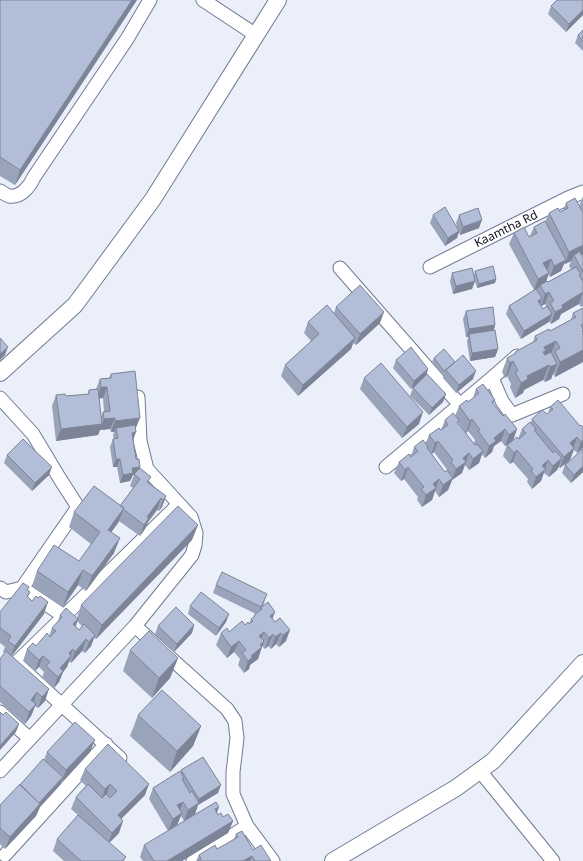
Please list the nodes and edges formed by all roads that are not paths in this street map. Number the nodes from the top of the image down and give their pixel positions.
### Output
1 (150, 0) edge
2 (203, 0) edge
3 (278, 0) edge
4 (256, 35) junction
5 (0, 191) edge
6 (583, 192) edge
7 (568, 198) junction
8 (576, 212) edge
9 (430, 267) dead end
10 (340, 268) dead end
11 (528, 348) edge
12 (0, 373) edge
13 (492, 378) junction
14 (563, 394) dead end
15 (138, 397) edge
16 (0, 398) edge
17 (460, 405) junction
18 (386, 466) dead end
19 (179, 504) junction
20 (0, 588) edge
21 (22, 588) junction
22 (64, 616) junction
23 (135, 626) junction
24 (583, 663) edge
25 (62, 705) junction
26 (0, 712) edge
27 (30, 739) junction
28 (106, 744) junction
29 (129, 766) edge
30 (0, 771) edge
31 (480, 771) junction
32 (247, 826) junction
33 (2, 856) edge
34 (193, 861) edge
35 (273, 861) edge
36 (333, 861) edge
37 (553, 861) edge

1 - 5 street
2 - 4 street
3 - 4 street
4 - 12 street
6 - 7 street, Kaamtha Rd
7 - 8 street
7 - 9 street, Kaamtha Rd
10 - 17 street
11 - 13 street
13 - 14 street
13 - 17 street
15 - 19 street
16 - 21 street
17 - 18 street
19 - 22 street
19 - 23 street
20 - 21 street
21 - 22 street
22 - 25 street
23 - 25 street
23 - 32 street
24 - 31 street
25 - 27 street
25 - 28 street
26 - 27 street
27 - 30 street
28 - 29 street
28 - 33 street
31 - 36 street
31 - 37 street
32 - 34 street
32 - 35 street

